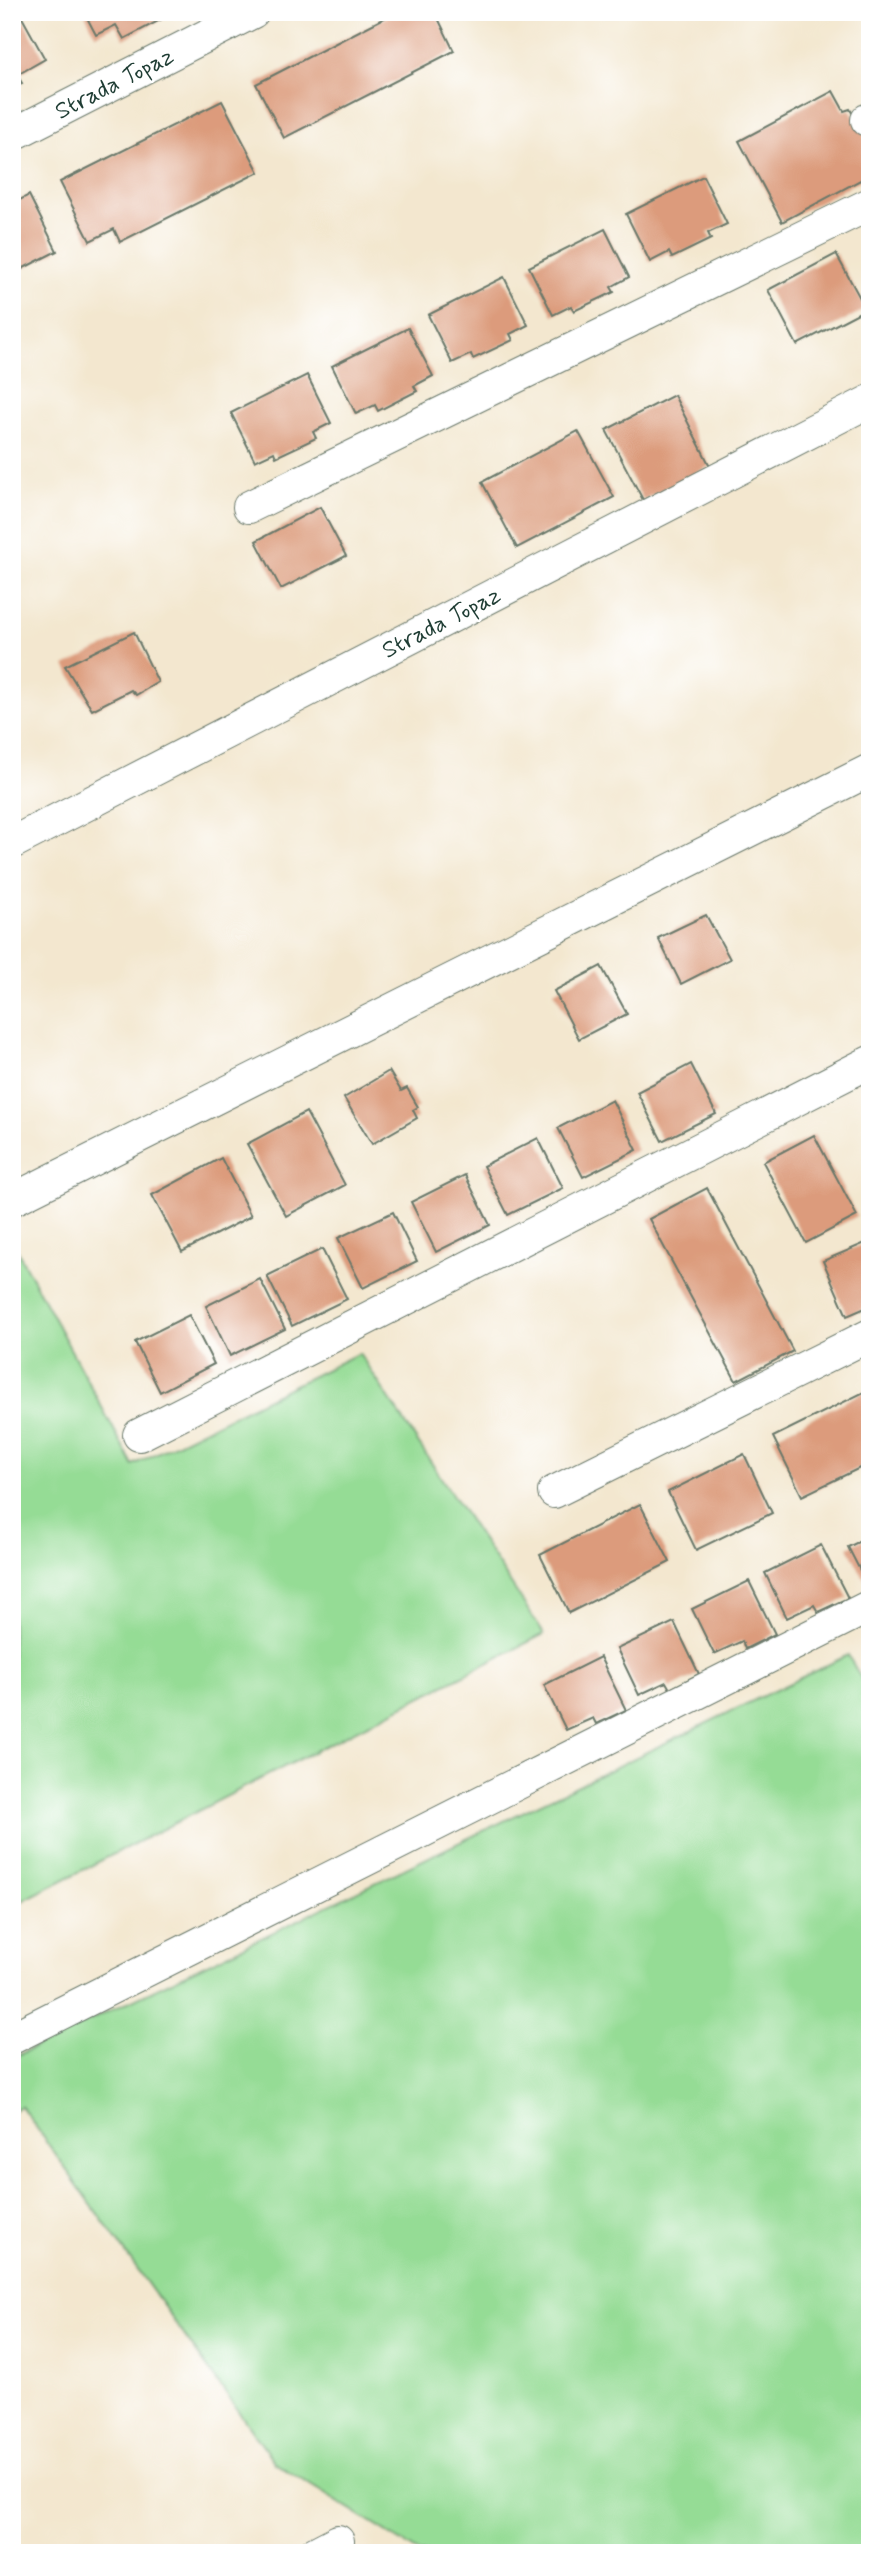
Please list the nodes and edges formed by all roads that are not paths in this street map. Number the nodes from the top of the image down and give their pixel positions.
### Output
1 (253, 12) edge
2 (12, 135) edge
3 (870, 204) edge
4 (870, 401) edge
5 (249, 508) dead end
6 (870, 770) edge
7 (12, 843) edge
8 (870, 1062) edge
9 (12, 1200) edge
10 (870, 1335) edge
11 (139, 1435) dead end
12 (554, 1492) dead end
13 (870, 1606) edge
14 (12, 2038) edge

1 - 2 street, Strada Topaz
3 - 5 street
4 - 7 street, Strada Topaz
6 - 9 street
8 - 11 street
10 - 12 street
13 - 14 street

